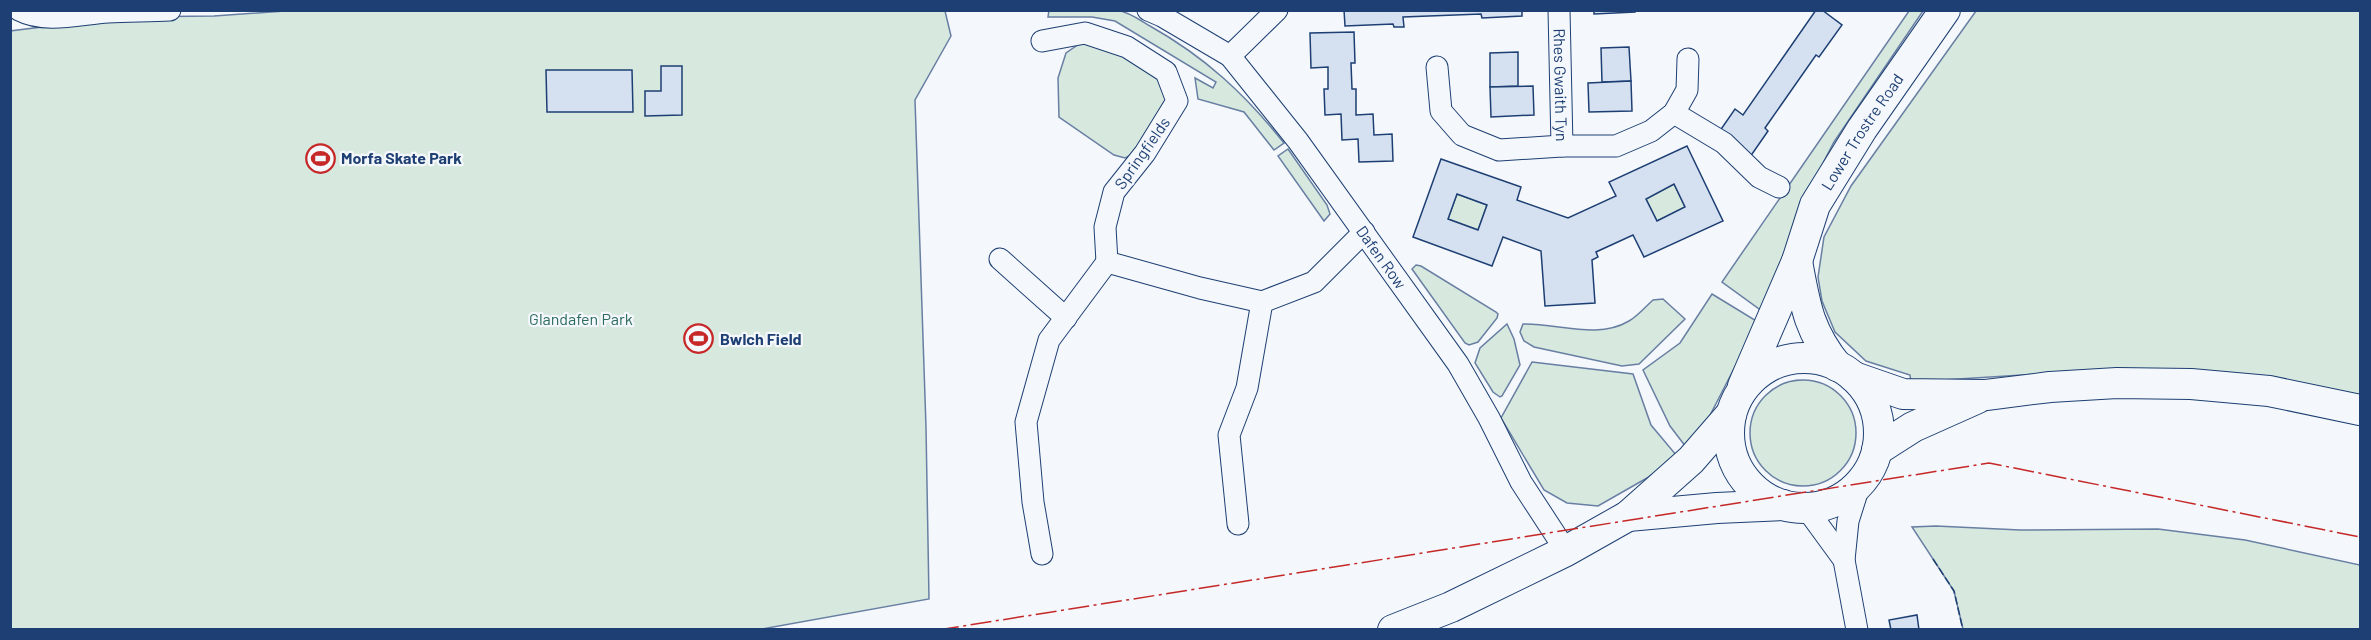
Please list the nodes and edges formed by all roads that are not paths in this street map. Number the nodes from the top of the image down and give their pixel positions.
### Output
1 (19, 10) edge
2 (170, 10) edge
3 (1148, 10) edge
4 (1277, 10) edge
5 (1559, 10) edge
6 (1945, 10) edge
7 (1042, 41) dead end
8 (1230, 56) junction
9 (1688, 59) dead end
10 (1437, 67) dead end
11 (1674, 113) junction
12 (1562, 146) junction
13 (1779, 187) dead end
14 (1364, 232) junction
15 (1000, 259) dead end
16 (1797, 261) junction
17 (1107, 262) junction
18 (1262, 302) junction
19 (1066, 318) junction
20 (1845, 372) junction
21 (1986, 395) junction
22 (1735, 404) junction
23 (2361, 410) edge
24 (1877, 450) junction
25 (1860, 483) junction
26 (1794, 507) junction
27 (1628, 516) junction
28 (1238, 524) dead end
29 (1566, 551) junction
30 (1042, 554) dead end
31 (1844, 560) junction
32 (1393, 630) edge
33 (1857, 630) edge

1 - 2 street
3 - 8 street, Dafen Row
4 - 8 street
5 - 12 street, Rhes Gwaith Tyn
6 - 16 main road, Lower Trostre Road
7 - 17 street, Springfields
8 - 14 street, Dafen Row
9 - 11 street, Rhes Gwaith Tyn
10 - 12 street
11 - 12 street, Rhes Gwaith Tyn
11 - 13 street
14 - 18 street
14 - 29 street, Dafen Row
15 - 19 street
16 - 20 main road, Lower Trostre Road
16 - 22 main road, Lower Trostre Road
17 - 18 street
17 - 19 street
18 - 28 street
19 - 30 street
20 - 21 main road
20 - 22 main road
20 - 24 main road
21 - 23 main road
21 - 24 main road
22 - 26 main road
22 - 27 main road
24 - 25 main road
25 - 26 main road
25 - 31 street
26 - 27 main road
26 - 31 street
27 - 29 main road
29 - 32 main road
31 - 33 street

